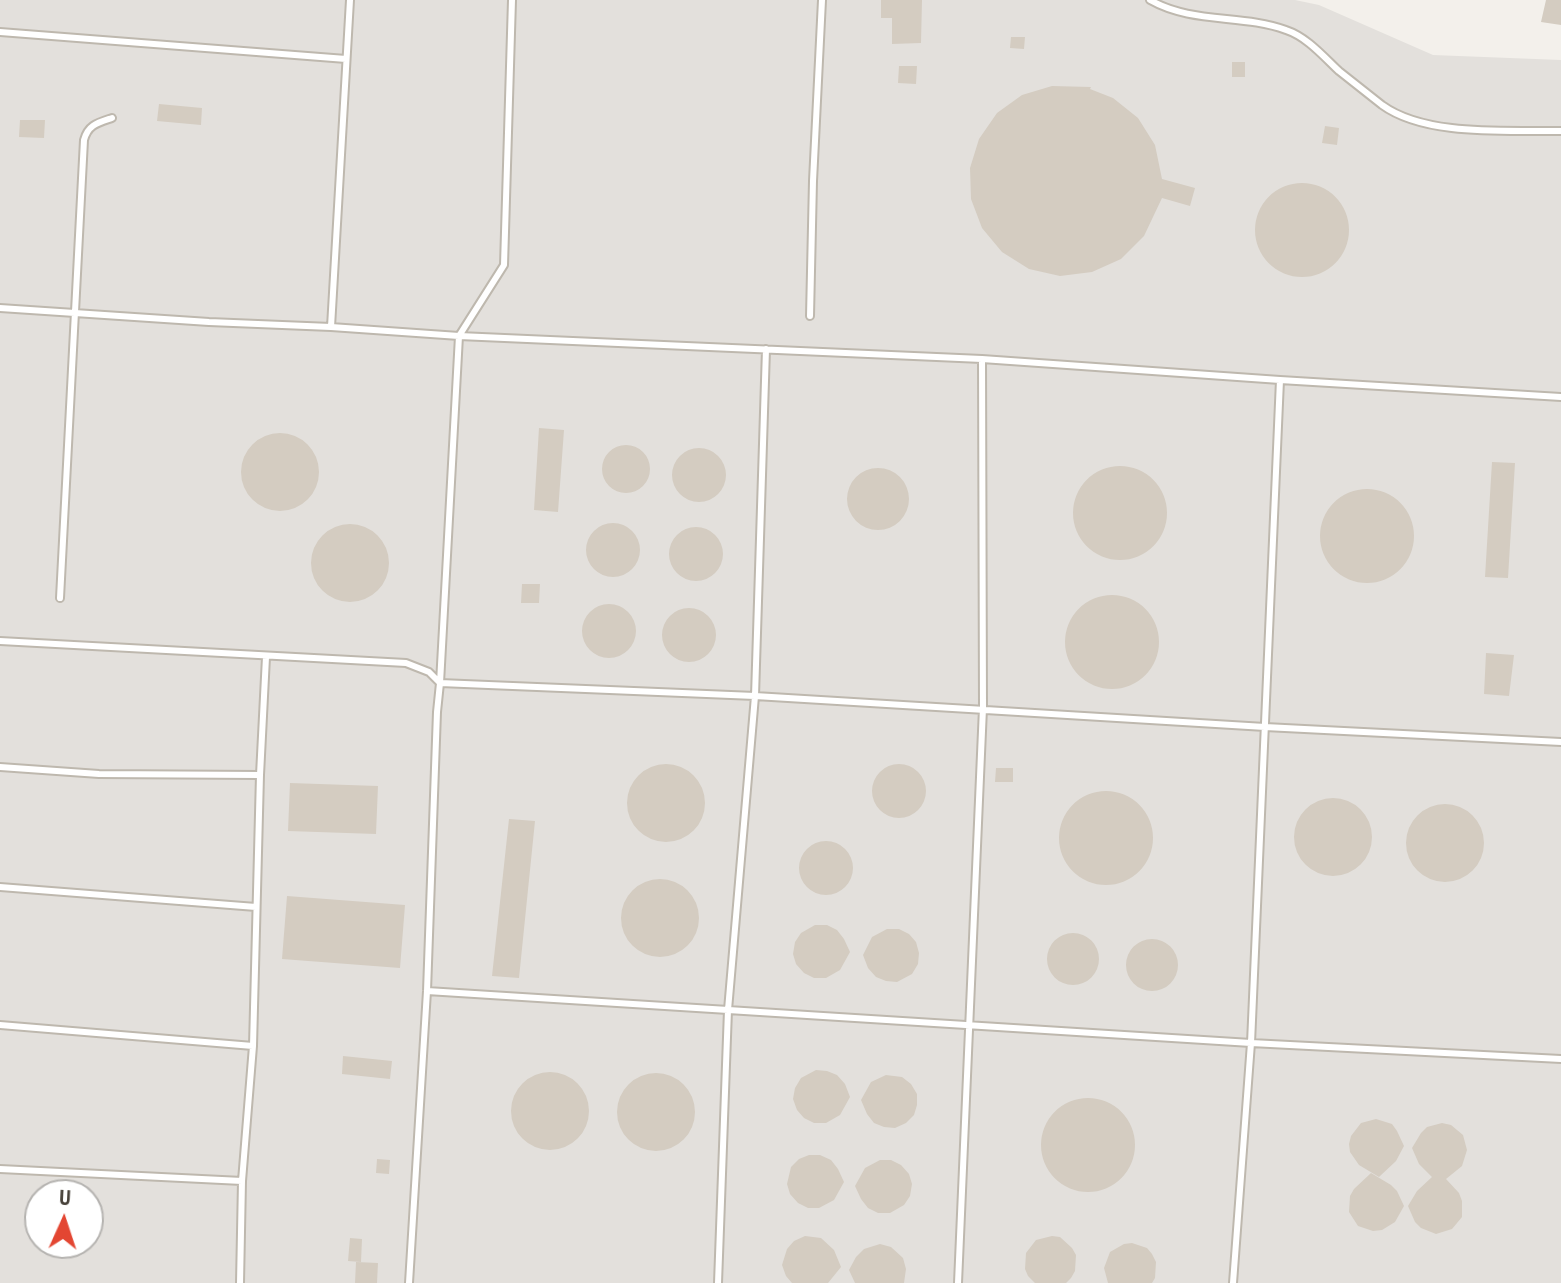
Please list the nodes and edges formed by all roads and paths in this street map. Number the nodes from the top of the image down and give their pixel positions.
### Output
1 (350, 0) edge
2 (512, 0) edge
3 (822, 0) edge
4 (1150, 0) edge
5 (0, 32) edge
6 (346, 59) junction
7 (112, 118) dead end
8 (1561, 131) edge
9 (0, 308) edge
10 (75, 313) junction
11 (810, 316) dead end
12 (331, 327) junction
13 (459, 336) junction
14 (766, 349) junction
15 (982, 359) junction
16 (1280, 380) junction
17 (1561, 397) edge
18 (60, 598) dead end
19 (0, 641) edge
20 (266, 657) junction
21 (440, 683) junction
22 (755, 696) junction
23 (983, 708) junction
24 (1265, 727) junction
25 (1561, 742) edge
26 (0, 767) edge
27 (260, 775) junction
28 (0, 887) edge
29 (256, 907) junction
30 (427, 991) junction
31 (728, 1010) junction
32 (0, 1025) edge
33 (969, 1026) junction
34 (1251, 1043) junction
35 (253, 1046) junction
36 (1561, 1059) edge
37 (0, 1169) edge
38 (242, 1181) junction
39 (240, 1283) edge
40 (409, 1283) edge
41 (718, 1283) edge
42 (958, 1283) edge
43 (1233, 1283) edge

1 - 6 lane
2 - 13 lane
3 - 11 lane
4 - 8 lane
5 - 6 lane
6 - 12 lane
7 - 10 lane
9 - 10 lane
10 - 12 lane
10 - 18 lane
12 - 13 lane
13 - 14 lane
13 - 21 lane
14 - 15 lane
14 - 22 lane
15 - 16 lane
15 - 23 lane
16 - 17 lane
16 - 24 lane
19 - 20 lane
20 - 21 lane
20 - 27 lane
21 - 22 lane
21 - 30 lane
22 - 23 lane
22 - 31 lane
23 - 24 lane
23 - 33 lane
24 - 25 lane
24 - 34 lane
26 - 27 lane
27 - 29 lane
28 - 29 lane
29 - 35 lane
30 - 31 lane
30 - 40 lane
31 - 33 lane
31 - 41 lane
32 - 35 lane
33 - 34 lane
33 - 42 lane
34 - 36 lane
34 - 43 lane
35 - 38 lane
37 - 38 lane
38 - 39 lane

